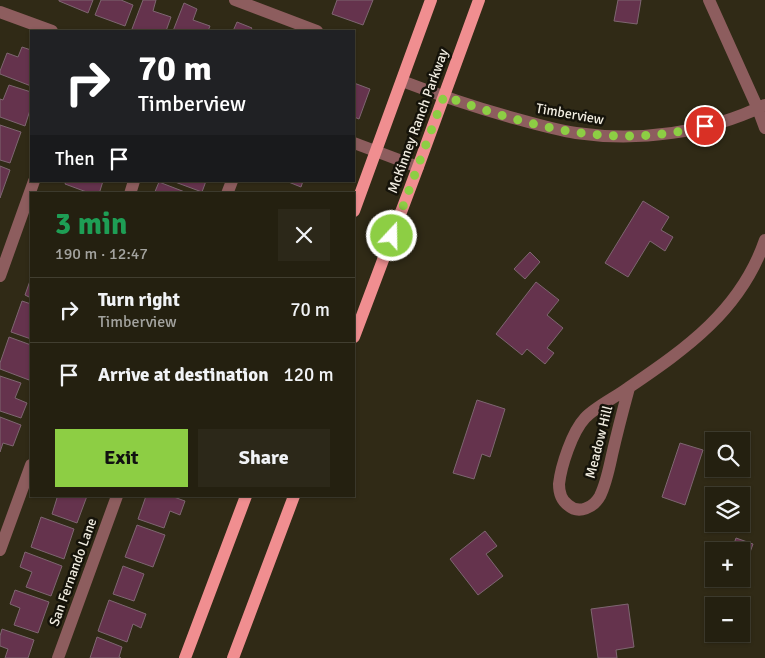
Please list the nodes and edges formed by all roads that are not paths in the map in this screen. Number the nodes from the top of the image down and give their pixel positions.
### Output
1 (235, 0) edge
2 (432, 0) edge
3 (479, 0) edge
4 (709, 0) edge
5 (0, 12) edge
6 (49, 30) edge
7 (314, 30) edge
8 (402, 81) junction
9 (444, 96) junction
10 (761, 107) edge
11 (765, 128) edge
12 (355, 143) edge
13 (376, 152) junction
14 (418, 167) junction
15 (30, 192) edge
16 (355, 208) edge
17 (765, 240) edge
18 (0, 276) edge
19 (355, 334) edge
20 (629, 388) junction
21 (30, 467) edge
22 (117, 497) edge
23 (246, 497) edge
24 (294, 497) edge
25 (0, 550) edge
26 (58, 658) edge
27 (185, 658) edge
28 (233, 658) edge

1 - 7 street
2 - 8 main road, McKinney Ranch Parkway
3 - 9 main road, McKinney Ranch Parkway
4 - 10 street
5 - 6 street
8 - 9 street, Timberview
8 - 13 main road, McKinney Ranch Parkway
9 - 10 street, Timberview
9 - 14 main road, McKinney Ranch Parkway
10 - 11 street
12 - 13 street
13 - 14 street
13 - 16 main road, McKinney Ranch Parkway
14 - 19 main road, McKinney Ranch Parkway
15 - 18 street
17 - 20 street, Meadow Hill
20 - 20 street, Meadow Hill
21 - 25 street
22 - 26 street, San Fernando Lane
23 - 27 main road
24 - 28 main road

